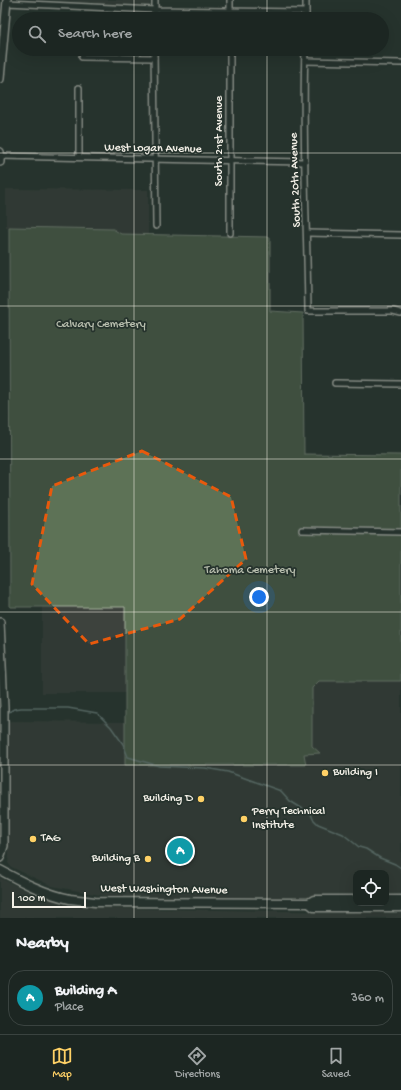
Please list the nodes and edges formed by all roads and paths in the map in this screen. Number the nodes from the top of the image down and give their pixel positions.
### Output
1 (155, 0) edge
2 (230, 0) edge
3 (306, 0) edge
4 (7, 1) edge
5 (155, 10) junction
6 (230, 12) junction
7 (306, 12) joint
8 (230, 56) edge
9 (304, 56) edge
10 (82, 58) dead end
11 (154, 58) joint
12 (0, 61) edge
13 (304, 61) junction
14 (401, 63) edge
15 (0, 79) edge
16 (79, 88) dead end
17 (0, 152) edge
18 (0, 156) edge
19 (79, 157) junction
20 (156, 159) junction
21 (230, 161) junction
22 (0, 162) edge
23 (305, 162) junction
24 (156, 226) dead end
25 (230, 233) dead end
26 (307, 233) junction
27 (401, 234) edge
28 (401, 313) edge
29 (335, 383) dead end
30 (401, 384) edge
31 (302, 530) dead end
32 (401, 532) edge
33 (0, 622) edge
34 (0, 858) edge
35 (0, 870) edge
36 (353, 900) edge
37 (389, 900) edge
38 (401, 900) edge
39 (309, 903) junction
40 (401, 907) edge

1 - 5 street
2 - 6 street
3 - 7 street
4 - 5 street
4 - 12 street
5 - 6 street
6 - 7 street
8 - 21 street, South 21st Avenue
9 - 13 street, South 20th Avenue
10 - 11 street
11 - 20 street
12 - 15 street
13 - 14 street
13 - 23 street, South 20th Avenue
16 - 19 street
17 - 18 street
18 - 19 street, West Logan Avenue
18 - 22 street
19 - 20 street, West Logan Avenue
20 - 21 street, West Logan Avenue
20 - 24 street
21 - 23 street, West Logan Avenue
21 - 25 street, South 21st Avenue
23 - 26 street, South 20th Avenue
26 - 27 street
26 - 28 street, South 20th Avenue
29 - 30 street
31 - 32 street
33 - 34 street
35 - 39 main road, West Washington Avenue
36 - 39 main road, West Washington Avenue
37 - 38 main road
39 - 40 main road, West Washington Avenue

